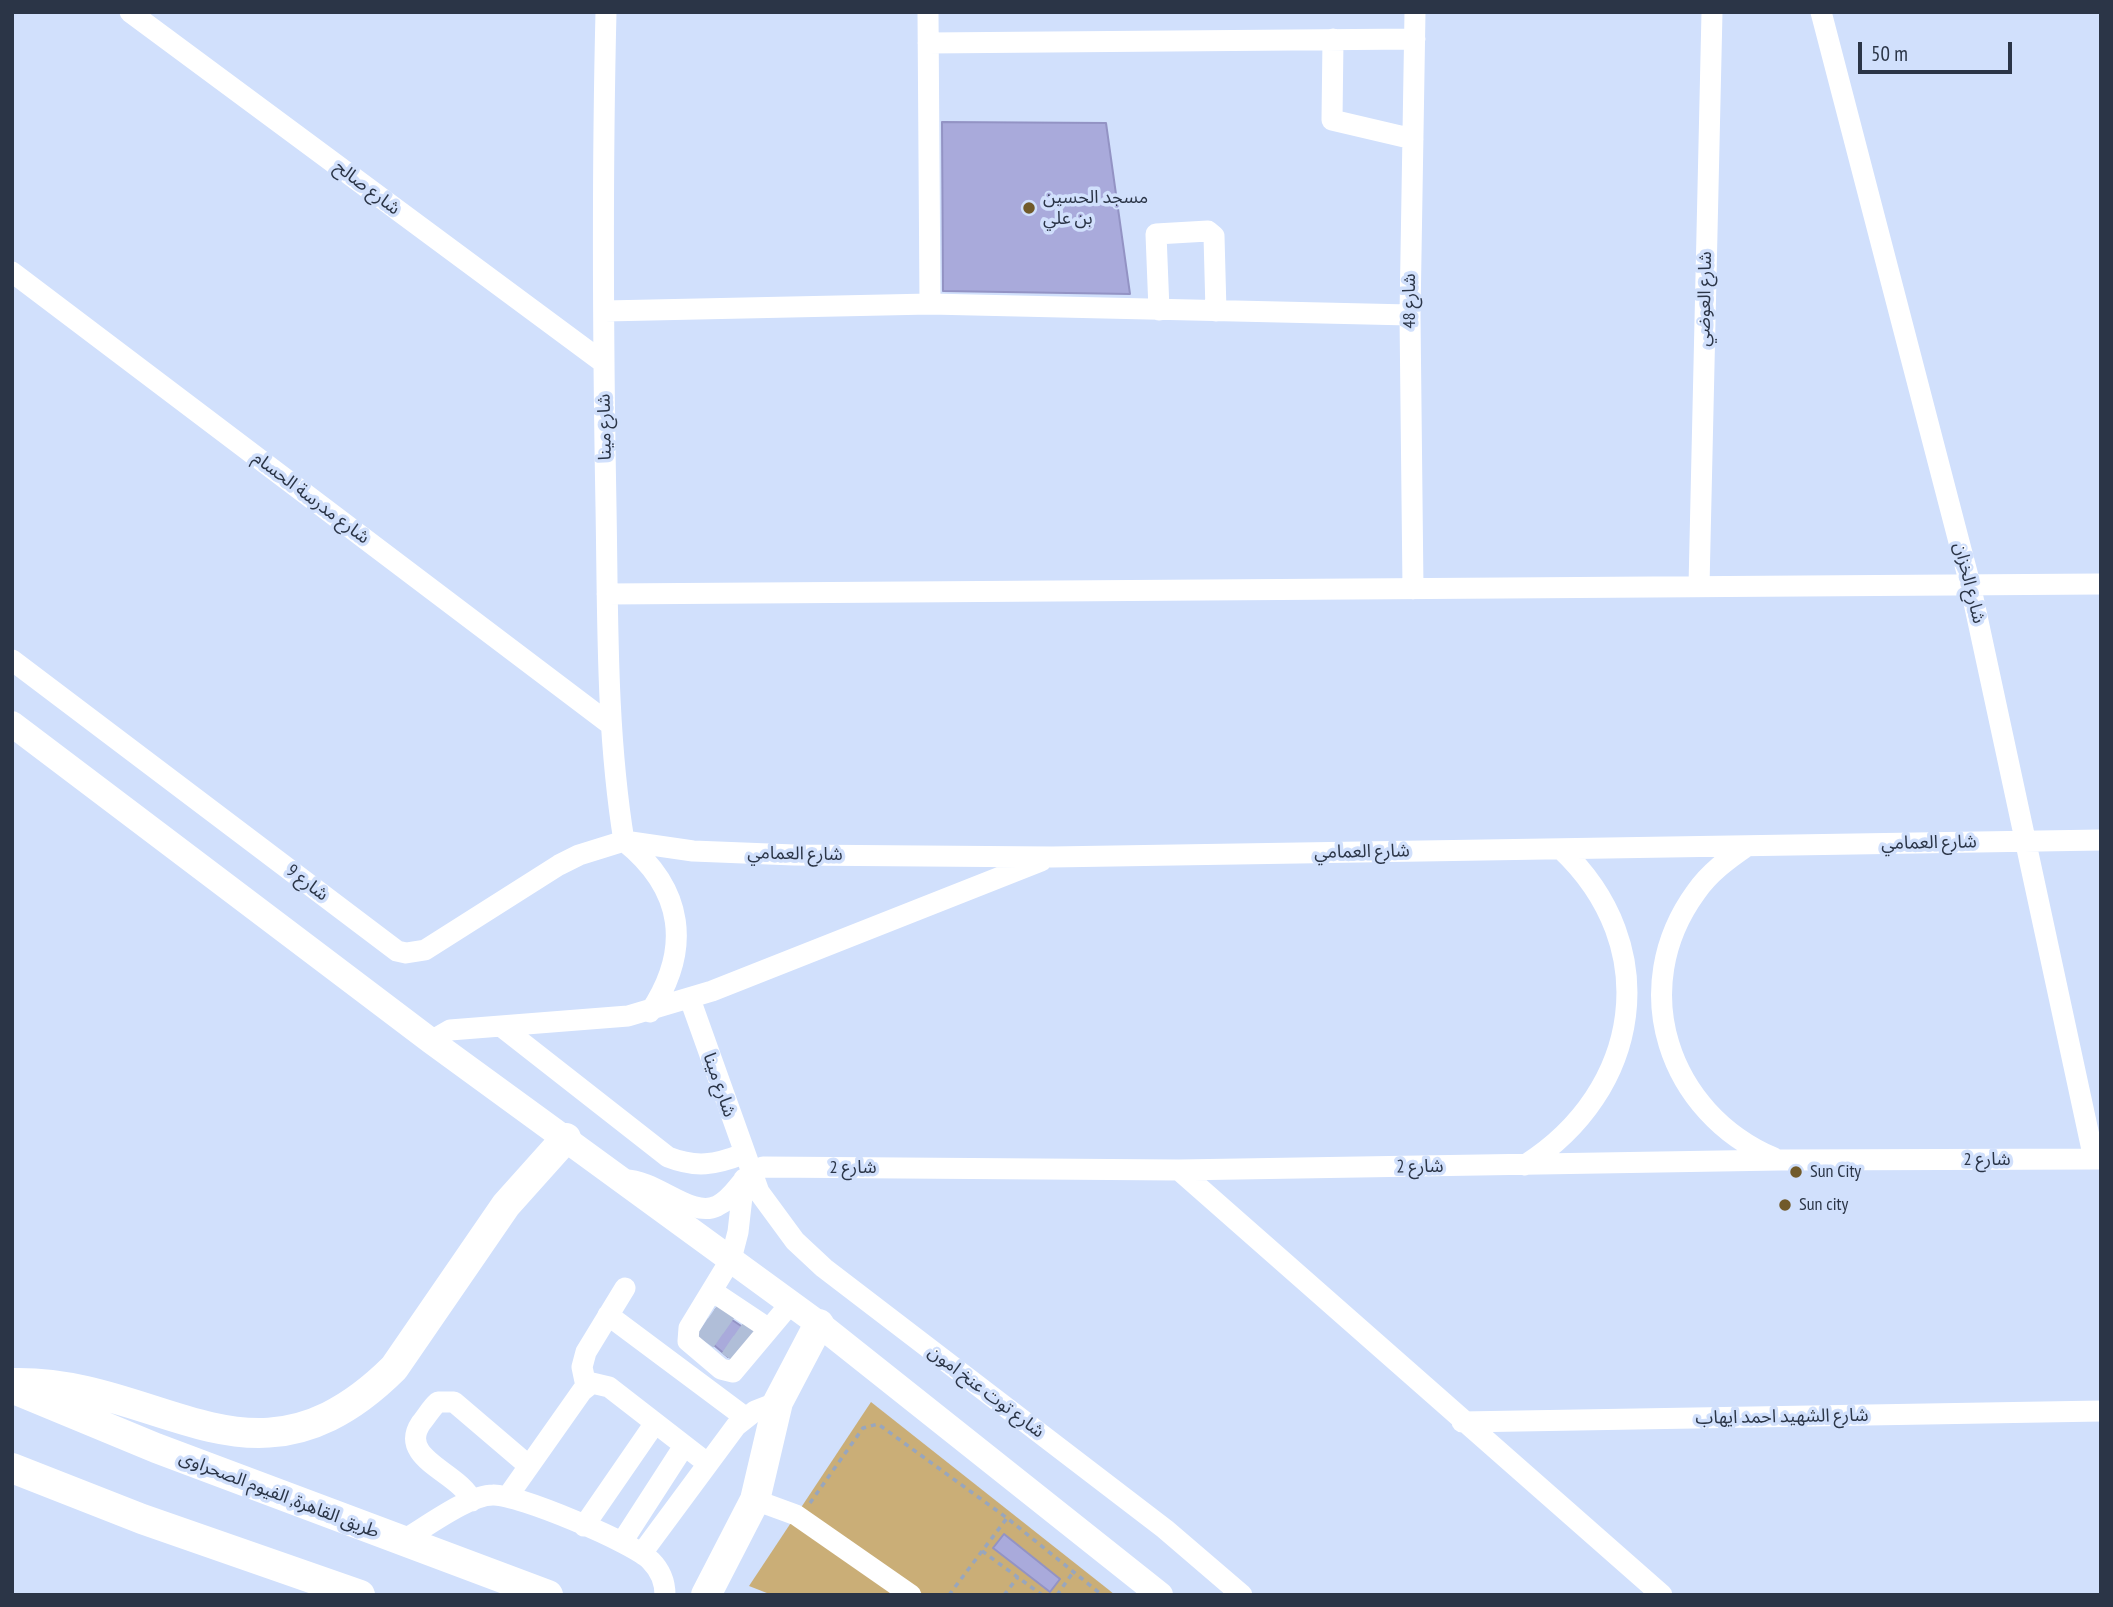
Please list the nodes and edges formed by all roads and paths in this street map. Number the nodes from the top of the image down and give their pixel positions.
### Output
1 (130, 12) edge
2 (588, 12) edge
3 (928, 12) edge
4 (1415, 12) edge
5 (1712, 12) edge
6 (1821, 12) edge
7 (605, 19) edge
8 (1415, 39) junction
9 (1333, 40) junction
10 (928, 43) junction
11 (1413, 139) junction
12 (12, 272) edge
13 (930, 304) junction
14 (1159, 310) junction
15 (605, 311) junction
16 (1216, 311) junction
17 (1410, 315) junction
18 (604, 363) junction
19 (1970, 584) junction
20 (2101, 584) edge
21 (1699, 586) junction
22 (1413, 589) junction
23 (607, 594) junction
24 (12, 660) edge
25 (12, 723) edge
26 (611, 725) junction
27 (2101, 840) edge
28 (624, 841) junction
29 (2027, 841) junction
30 (1747, 846) junction
31 (1561, 849) junction
32 (1052, 857) junction
33 (690, 999) junction
34 (650, 1012) junction
35 (502, 1027) junction
36 (431, 1041) junction
37 (566, 1138) junction
38 (2097, 1159) edge
39 (1780, 1160) junction
40 (1525, 1165) junction
41 (745, 1168) junction
42 (1179, 1170) junction
43 (624, 1180) junction
44 (731, 1259) junction
45 (625, 1288) dead end
46 (791, 1303) junction
47 (704, 1311) junction
48 (608, 1315) junction
49 (819, 1324) junction
50 (753, 1345) junction
51 (586, 1385) junction
52 (12, 1386) edge
53 (778, 1402) junction
54 (2101, 1411) edge
55 (746, 1418) junction
56 (1462, 1422) junction
57 (654, 1423) junction
58 (684, 1446) junction
59 (708, 1463) junction
60 (529, 1466) junction
61 (12, 1468) edge
62 (508, 1496) junction
63 (755, 1500) junction
64 (472, 1501) junction
65 (800, 1517) junction
66 (1007, 1518) junction
67 (584, 1526) junction
68 (402, 1541) junction
69 (622, 1542) junction
70 (982, 1551) junction
71 (642, 1553) junction
72 (1075, 1570) junction
73 (1018, 1577) junction
74 (360, 1595) edge
75 (548, 1595) edge
76 (665, 1595) edge
77 (706, 1595) edge
78 (911, 1595) edge
79 (949, 1595) edge
80 (1004, 1595) edge
81 (1042, 1595) edge
82 (1057, 1595) edge
83 (1102, 1595) edge
84 (1160, 1595) edge
85 (1241, 1595) edge
86 (1662, 1595) edge

1 - 18 street, شارع صالح
2 - 7 street
3 - 10 street
4 - 8 street, شارع 48
5 - 21 street, شارع العوضي
6 - 19 street, شارع الخزان
7 - 15 street, شارع مينا
8 - 9 street
8 - 11 street, شارع 48
9 - 10 street
9 - 11 street
10 - 13 street
11 - 17 street, شارع 48
12 - 26 street, شارع مدرسة الحسام
13 - 14 street
13 - 15 street
14 - 16 street
14 - 16 street
15 - 18 street, شارع مينا
16 - 17 street
17 - 22 street, شارع 48
18 - 23 street, شارع مينا
19 - 20 street
19 - 21 street
19 - 29 street, شارع الخزان
21 - 22 street
22 - 23 street
23 - 26 street, شارع مينا
24 - 28 street, شارع 9
25 - 36 main road
26 - 28 street, شارع مينا
27 - 29 street, شارع العمامي
28 - 32 street, شارع العمامي
28 - 34 street
29 - 30 street, شارع العمامي
29 - 38 street, شارع الخزان
30 - 31 street, شارع العمامي
30 - 39 street
31 - 32 street, شارع العمامي
31 - 40 street
32 - 33 street
33 - 34 street
33 - 41 street, شارع مينا
34 - 35 street
35 - 36 street
35 - 41 street
36 - 37 main road
37 - 43 main road
37 - 52 highway
38 - 39 street, شارع 2
39 - 40 street, شارع 2
40 - 42 street, شارع 2
41 - 42 street, شارع 2
41 - 43 street
41 - 44 street
41 - 85 street, شارع توت عنخ امون
42 - 56 street
43 - 44 main road
44 - 46 main road
44 - 47 street
45 - 48 street
46 - 49 main road
46 - 50 street
47 - 50 street
47 - 50 street
48 - 51 street
48 - 55 street
49 - 53 highway
49 - 84 main road
51 - 57 street
51 - 60 street
52 - 68 highway, طريق القاهرة, الفيوم الصحراوى
53 - 55 street
53 - 63 highway
54 - 56 street, شارع الشهيد احمد ايهاب
55 - 59 street
56 - 86 street
57 - 58 street
57 - 67 street
58 - 59 street
58 - 69 street
59 - 71 street
60 - 62 street
60 - 64 street
61 - 74 highway
62 - 64 street
62 - 67 street
63 - 65 street
63 - 77 highway
64 - 68 street
65 - 66 path
65 - 78 street
66 - 70 path
66 - 72 path
67 - 69 street
68 - 75 highway, طريق القاهرة, الفيوم الصحراوى
69 - 71 street
70 - 73 path
70 - 79 path
71 - 76 street
72 - 82 path
72 - 83 path
73 - 80 path
73 - 81 path

